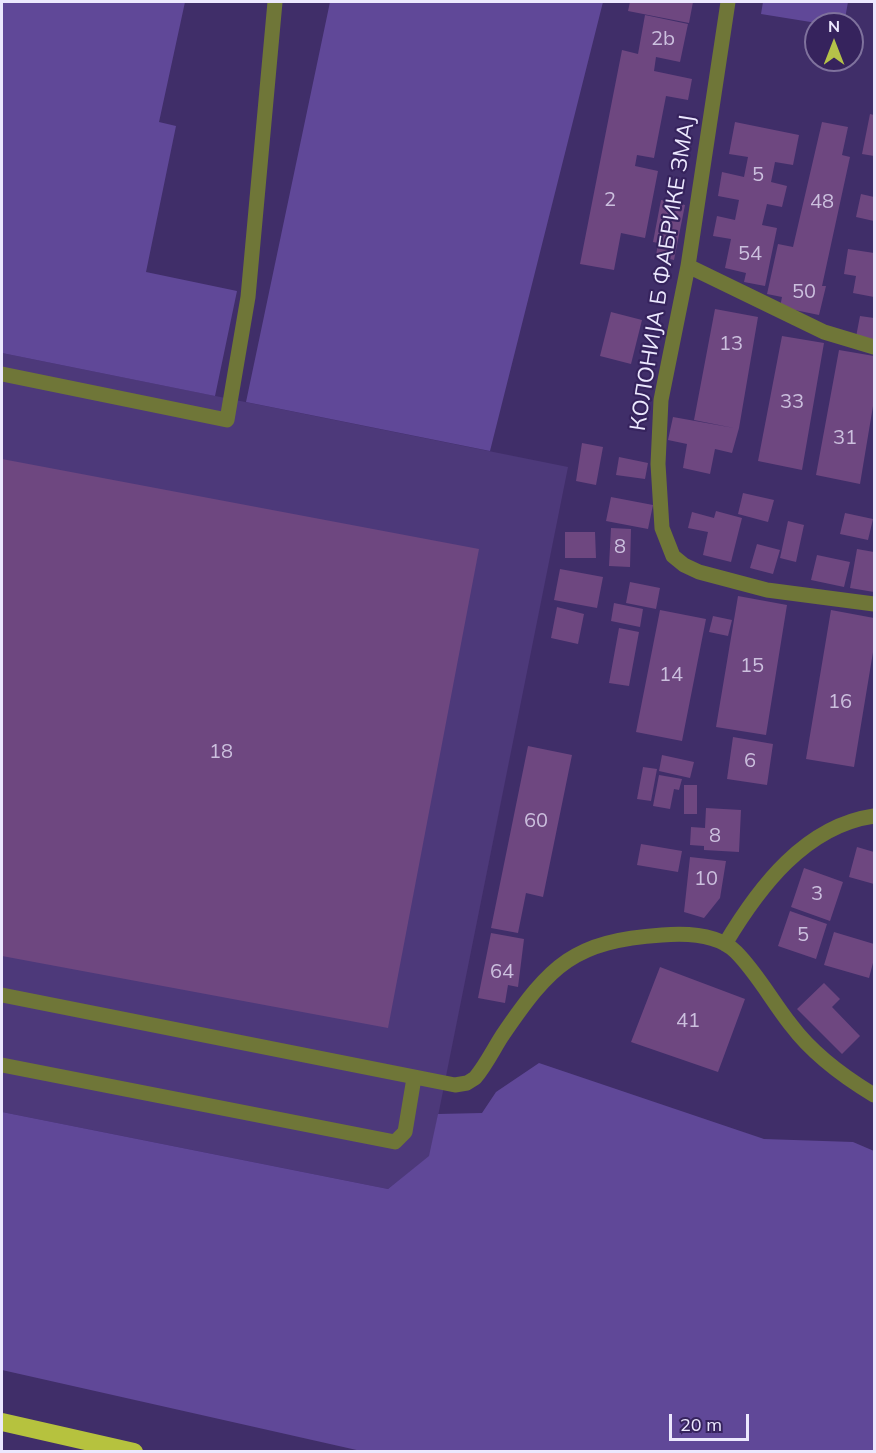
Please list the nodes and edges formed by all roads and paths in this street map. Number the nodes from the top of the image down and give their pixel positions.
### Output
1 (275, 2) edge
2 (728, 2) edge
3 (688, 266) junction
4 (874, 347) edge
5 (2, 374) edge
6 (874, 604) edge
7 (874, 816) edge
8 (725, 944) junction
9 (2, 995) edge
10 (2, 1065) edge
11 (414, 1078) junction
12 (874, 1095) edge
13 (6, 1422) edge
14 (134, 1452) edge

1 - 5 street
2 - 3 street, КОЛОНИЈА Б ФАБРИКЕ ЗМАЈ
3 - 4 street
3 - 6 street, КОЛОНИЈА Б ФАБРИКЕ ЗМАЈ
7 - 8 street
8 - 11 street
8 - 12 street
9 - 11 street
10 - 11 street
13 - 14 highway

